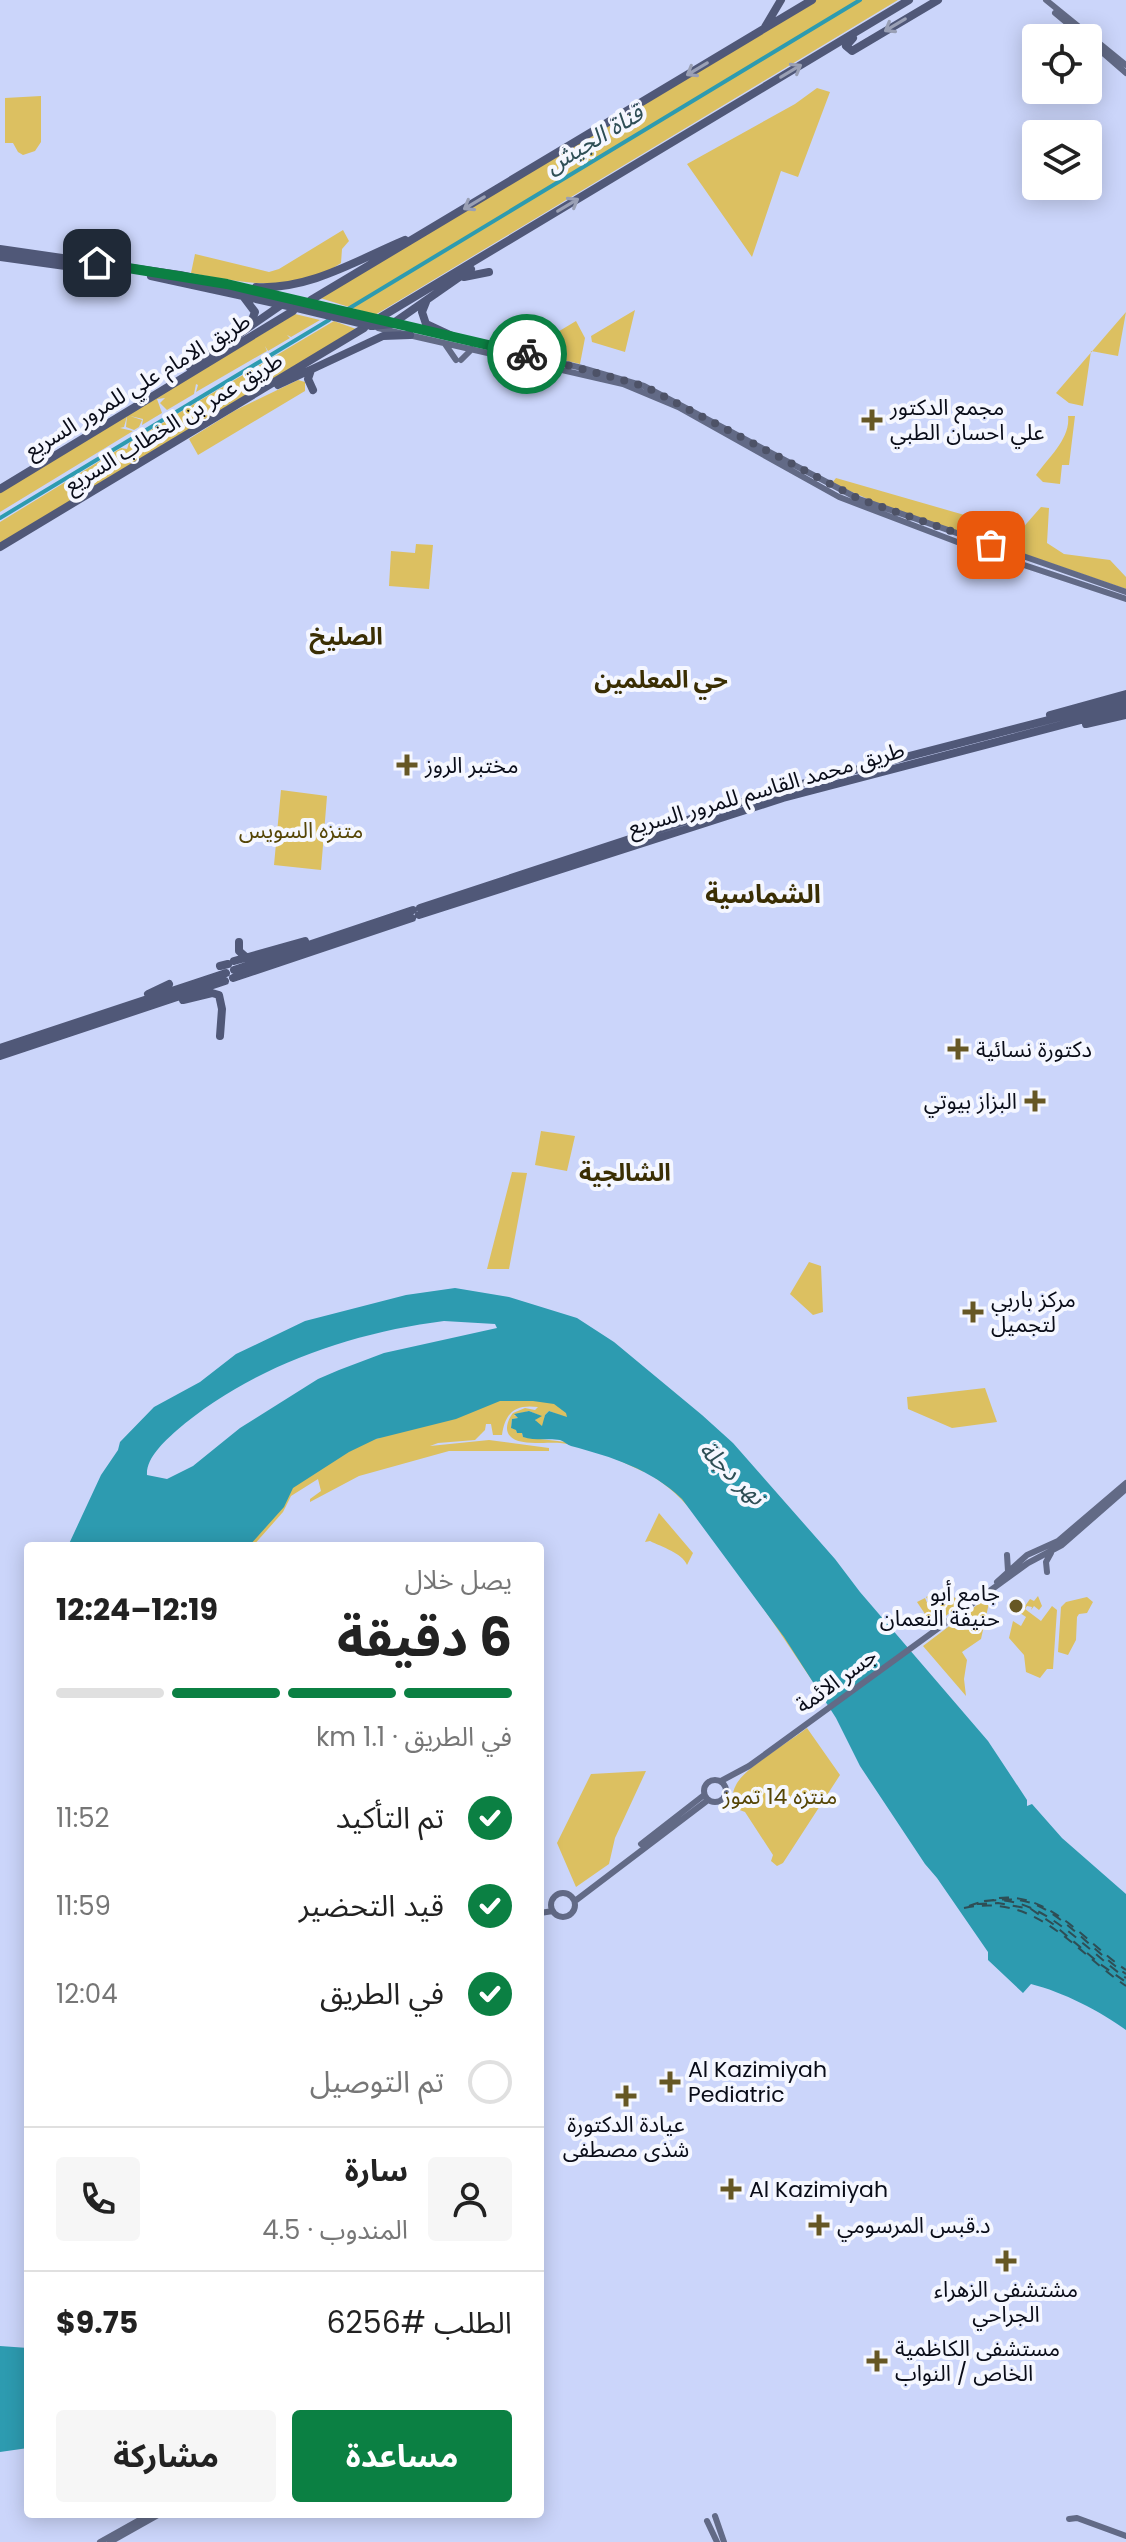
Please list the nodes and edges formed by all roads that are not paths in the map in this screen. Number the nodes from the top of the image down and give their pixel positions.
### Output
1 (781, 0) edge
2 (812, 0) edge
3 (910, 0) edge
4 (938, 0) edge
5 (1043, 0) edge
6 (1072, 24) edge
7 (763, 29) junction
8 (1102, 47) edge
9 (1102, 52) edge
10 (1126, 65) edge
11 (1126, 73) edge
12 (534, 226) junction
13 (432, 229) junction
14 (0, 251) edge
15 (113, 267) junction
16 (489, 272) dead end
17 (323, 277) junction
18 (456, 280) junction
19 (227, 284) junction
20 (243, 296) junction
21 (429, 299) junction
22 (311, 300) dead end
23 (292, 303) junction
24 (382, 325) junction
25 (246, 328) junction
26 (410, 335) junction
27 (454, 337) junction
28 (442, 342) junction
29 (472, 349) junction
30 (344, 354) junction
31 (309, 374) junction
32 (313, 390) dead end
33 (147, 400) junction
34 (241, 402) junction
35 (0, 489) edge
36 (0, 547) edge
37 (1126, 592) edge
38 (1126, 599) edge
39 (1126, 694) edge
40 (1126, 700) edge
41 (1126, 708) edge
42 (1126, 715) edge
43 (1039, 727) junction
44 (1003, 736) junction
45 (416, 913) junction
46 (337, 934) junction
47 (349, 939) junction
48 (239, 942) dead end
49 (247, 958) junction
50 (309, 958) dead end
51 (228, 970) junction
52 (169, 984) dead end
53 (136, 1003) junction
54 (116, 1018) junction
55 (220, 1036) dead end
56 (0, 1048) edge
57 (0, 1056) edge
58 (1126, 1486) edge
59 (1053, 1551) junction
60 (1007, 1555) dead end
61 (1029, 1558) junction
62 (1047, 1572) dead end
63 (1007, 1574) junction
64 (983, 1595) junction
65 (749, 1766) junction
66 (721, 1781) junction
67 (727, 1791) junction
68 (706, 1798) junction
69 (573, 1898) junction
70 (552, 1907) junction
71 (544, 1909) edge
72 (715, 2516) dead end
73 (143, 2518) edge
74 (153, 2518) edge
75 (1069, 2519) dead end
76 (707, 2521) dead end
77 (1126, 2536) edge
78 (100, 2542) edge
79 (110, 2542) edge
80 (717, 2542) edge
81 (724, 2542) edge

1 - 7 highway
2 - 7 highway
4 -> 3 highway
12 -> 3 highway
5 - 6 main road
7 -> 13 highway
8 - 10 main road
9 - 11 main road
12 - 18 highway
12 - 24 highway
13 - 17 highway
13 - 22 highway
14 - 15 highway
14 - 15 highway
15 - 19 highway
15 - 20 highway
16 - 18 highway
17 - 19 highway
17 - 23 highway
18 - 21 highway
19 - 23 highway
20 - 23 highway
20 - 25 highway
21 - 24 highway
21 - 27 highway
23 - 24 highway, bridge
23 - 25 highway
23 - 33 highway, طريق الامام علي للمرور السريع
24 - 26 main road
24 - 27 main road
24 - 30 highway
24 - 34 highway, طريق عمر بن الخطاب السريع
25 - 33 highway
26 - 28 main road
26 - 30 highway
27 - 37 main road
28 - 29 main road
28 - 29 main road
29 - 38 main road
30 - 31 highway
31 - 32 highway
31 - 34 highway
33 - 35 highway, طريق الامام علي للمرور السريع
34 - 36 highway, طريق عمر بن الخطاب السريع
39 - 44 highway
40 - 43 highway, طريق محمد القاسم للمرور السريع
41 - 43 highway, طريق محمد القاسم للمرور السريع
42 - 44 highway
43 - 44 highway, طريق محمد القاسم للمرور السريع
44 - 45 highway, طريق محمد القاسم للمرور السريع
45 - 46 highway, طريق محمد القاسم للمرور السريع
45 - 47 highway, طريق محمد القاسم للمرور السريع
46 - 49 highway
46 - 51 highway, طريق محمد القاسم للمرور السريع
47 - 50 highway
47 - 51 highway, طريق محمد القاسم للمرور السريع
48 - 49 highway
49 - 51 highway
51 - 53 highway, طريق محمد القاسم للمرور السريع
51 - 54 highway, طريق محمد القاسم للمرور السريع
52 - 53 highway
53 - 56 highway, طريق محمد القاسم للمرور السريع
54 - 55 highway
54 - 57 highway, طريق محمد القاسم للمرور السريع
58 - 59 main road
58 - 61 main road
59 - 61 main road
59 - 62 main road
60 - 63 main road
61 - 63 main road
61 - 64 main road
63 - 64 main road
64 - 65 main road, جسر الائمة
65 - 66 main road, جسر الائمة
65 - 67 main road, جسر الائمة
66 - 67 main road
66 - 68 main road
67 - 68 main road
68 - 69 main road
69 - 70 main road
69 - 70 main road
70 - 71 main road
72 - 81 main road
73 - 78 main road
74 - 79 main road
75 - 77 main road
76 - 80 main road

